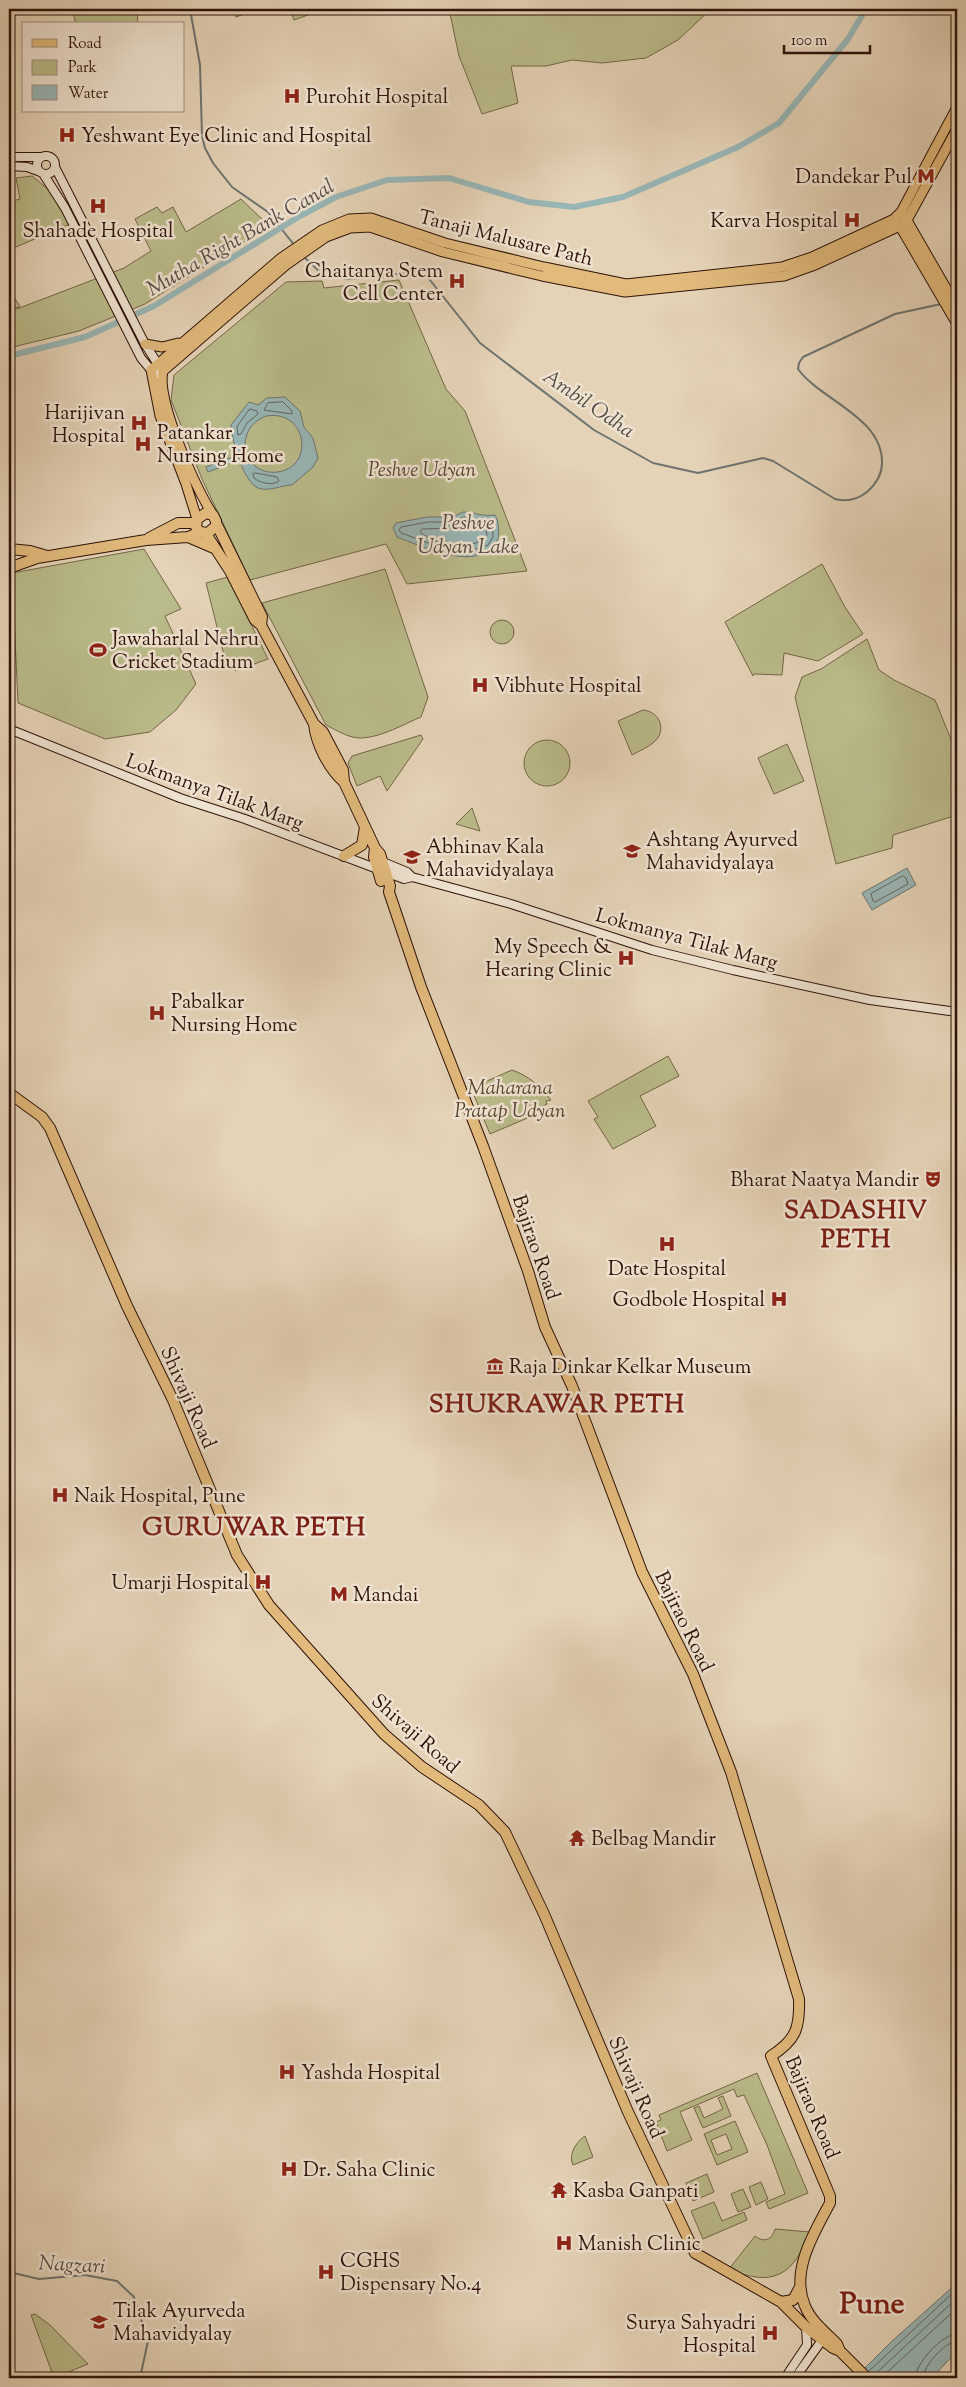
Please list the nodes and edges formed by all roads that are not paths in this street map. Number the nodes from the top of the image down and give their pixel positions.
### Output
1 (957, 108) edge
2 (955, 118) edge
3 (957, 129) edge
4 (9, 157) edge
5 (42, 157) junction
6 (9, 166) edge
7 (55, 167) junction
8 (41, 173) junction
9 (900, 219) junction
10 (291, 256) junction
11 (945, 295) junction
12 (957, 307) edge
13 (957, 324) edge
14 (183, 341) junction
15 (143, 342) junction
16 (158, 371) junction
17 (215, 519) junction
18 (200, 527) junction
19 (188, 537) junction
20 (146, 540) junction
21 (9, 549) edge
22 (217, 550) junction
23 (38, 555) junction
24 (9, 556) edge
25 (9, 562) edge
26 (9, 568) edge
27 (261, 625) junction
28 (9, 729) edge
29 (364, 824) junction
30 (344, 856) junction
31 (382, 868) junction
32 (957, 1012) edge
33 (9, 1093) edge
34 (800, 2287) junction
35 (782, 2302) junction
36 (805, 2306) junction
37 (793, 2315) junction
38 (806, 2327) junction
39 (824, 2337) junction
40 (785, 2378) edge
41 (795, 2378) edge
42 (867, 2378) edge

1 - 2 main road
2 - 9 main road
3 - 9 main road
4 - 5 main road
5 - 7 main road
5 - 8 main road
6 - 8 main road
7 - 8 main road
7 - 15 main road
8 - 16 main road
9 - 10 main road, Tanaji Malusare Path
9 - 11 main road
10 - 14 main road, Tanaji Malusare Path
10 - 16 main road, Tanaji Malusare Path
11 - 12 main road
11 - 13 main road
14 - 15 main road
14 - 16 main road, Tanaji Malusare Path
15 - 16 main road
16 - 17 main road
16 - 18 main road
17 - 18 highway
17 - 18 highway
17 - 27 highway
18 - 19 highway
18 - 20 highway
18 - 22 highway
19 - 20 highway
19 - 22 highway
20 - 23 highway
21 - 23 highway
22 - 27 highway
23 - 24 highway
23 - 25 highway
23 - 26 highway
27 - 29 highway, Bajirao Road
28 - 30 main road, Lokmanya Tilak Marg
29 - 30 highway
29 - 31 highway, Bajirao Road
30 - 31 main road, Lokmanya Tilak Marg
31 - 32 main road, Lokmanya Tilak Marg
31 - 34 highway, Bajirao Road
33 - 35 highway, Shivaji Road
34 - 35 highway
34 - 36 highway, Bajirao Road
35 - 37 highway, Shivaji Road
36 - 37 highway
36 - 39 highway, Bajirao Road
37 - 38 highway, Shivaji Road
38 - 39 highway, Shivaji Road
38 - 40 main road
39 - 41 main road
39 - 42 highway, Shivaji Road

